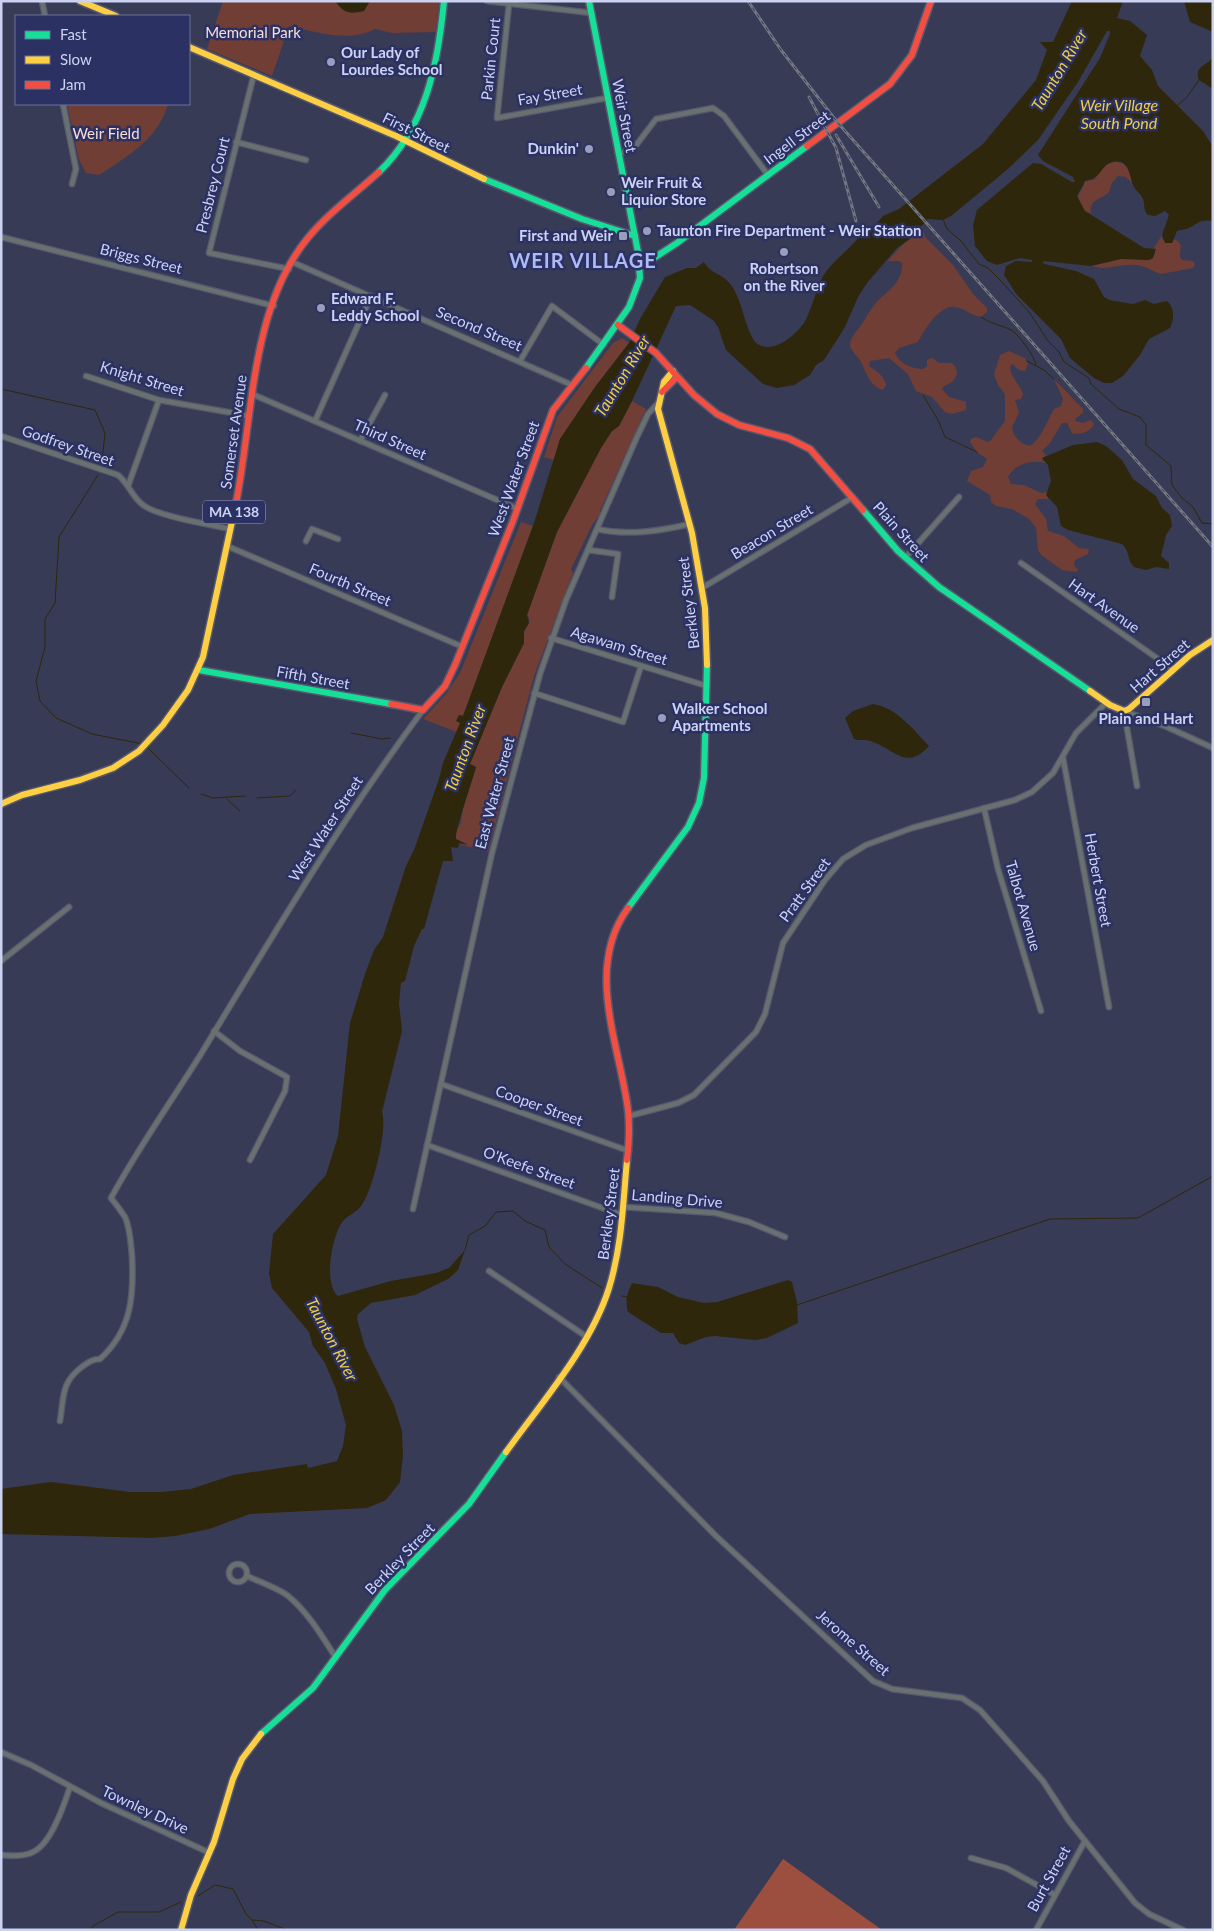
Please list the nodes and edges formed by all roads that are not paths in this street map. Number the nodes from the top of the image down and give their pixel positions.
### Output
1 (42, 1) edge
2 (80, 1) edge
3 (444, 1) edge
4 (487, 1) edge
5 (590, 1) edge
6 (931, 1) edge
7 (509, 4) junction
8 (592, 13) junction
9 (45, 15) edge
10 (114, 15) edge
11 (190, 47) edge
12 (254, 74) junction
13 (607, 98) junction
14 (63, 105) edge
15 (497, 118) joint
16 (236, 142) junction
17 (407, 142) junction
18 (618, 154) junction
19 (306, 160) dead end
20 (768, 175) junction
21 (72, 184) dead end
22 (635, 236) junction
23 (1, 237) edge
24 (639, 261) junction
25 (290, 265) junction
26 (371, 296) junction
27 (275, 306) junction
28 (618, 325) junction
29 (604, 345) junction
30 (520, 361) junction
31 (675, 374) junction
32 (86, 376) dead end
33 (572, 385) junction
34 (252, 394) junction
35 (385, 395) dead end
36 (159, 400) junction
37 (658, 404) junction
38 (250, 416) junction
39 (315, 421) junction
40 (1, 436) edge
41 (360, 440) junction
42 (128, 486) junction
43 (853, 497) junction
44 (959, 497) dead end
45 (518, 509) junction
46 (690, 524) junction
47 (230, 529) junction
48 (597, 529) junction
49 (338, 539) dead end
50 (306, 541) dead end
51 (227, 546) junction
52 (588, 550) junction
53 (905, 558) junction
54 (1021, 563) dead end
55 (702, 588) junction
56 (612, 597) dead end
57 (552, 638) junction
58 (1213, 640) edge
59 (463, 647) junction
60 (641, 666) junction
61 (199, 670) junction
62 (1174, 670) junction
63 (707, 686) junction
64 (534, 692) junction
65 (1106, 703) junction
66 (423, 710) junction
67 (1124, 711) junction
68 (1213, 748) edge
69 (1063, 757) junction
70 (1137, 786) dead end
71 (1, 804) edge
72 (984, 808) junction
73 (70, 907) dead end
74 (1, 961) edge
75 (1109, 1007) dead end
76 (1041, 1011) dead end
77 (214, 1031) junction
78 (441, 1084) junction
79 (629, 1116) junction
80 (427, 1145) junction
81 (629, 1151) junction
82 (250, 1160) dead end
83 (623, 1207) junction
84 (413, 1209) dead end
85 (622, 1215) junction
86 (785, 1237) dead end
87 (489, 1271) dead end
88 (587, 1337) junction
89 (560, 1377) junction
90 (60, 1421) dead end
91 (247, 1576) dead end
92 (337, 1659) junction
93 (1, 1752) edge
94 (70, 1787) junction
95 (1085, 1841) junction
96 (210, 1853) junction
97 (1, 1856) edge
98 (971, 1858) dead end
99 (1055, 1895) junction
100 (181, 1930) edge
101 (1036, 1930) edge
102 (1183, 1930) edge

1 - 9 street
2 - 10 main road
3 - 17 main road, Somerset Avenue / MA 138
4 - 7 street
5 - 8 main road, Weir Street
6 - 20 main road, Ingell Street
7 - 8 street
7 - 15 street, Parkin Court
8 - 13 main road, Weir Street
11 - 12 main road, First Street
12 - 16 street, Presbrey Court
12 - 17 main road, First Street
13 - 15 street, Fay Street
13 - 18 main road, Weir Street
14 - 21 street
16 - 19 street
16 - 25 street, Presbrey Court
17 - 22 main road, First Street
17 - 25 main road, Somerset Avenue / MA 138
18 - 20 street
18 - 22 main road, Weir Street
20 - 24 main road, Ingell Street
22 - 24 main road, West Water Street
23 - 27 street, Briggs Street
24 - 28 main road, West Water Street
25 - 26 street, Second Street
25 - 27 main road, Somerset Avenue / MA 138
26 - 30 street, Second Street
26 - 39 street
27 - 34 main road, Somerset Avenue / MA 138
28 - 29 main road, West Water Street
28 - 31 main road, Plain Street
29 - 30 street
29 - 33 main road, West Water Street
30 - 33 street, Second Street
31 - 37 main road, Berkley Street
31 - 43 main road, Plain Street
32 - 36 street, Knight Street
33 - 45 main road, West Water Street
34 - 38 main road, Somerset Avenue / MA 138
34 - 39 street, Third Street
35 - 41 street
36 - 38 street, Knight Street
36 - 42 street
37 - 46 main road, Berkley Street
37 - 48 street, East Water Street
38 - 47 main road, Somerset Avenue / MA 138
39 - 41 street, Third Street
40 - 42 street, Godfrey Street
41 - 45 street, Third Street
42 - 47 street, Godfrey Street
43 - 53 main road, Plain Street
43 - 55 street, Beacon Street
44 - 53 street
45 - 59 main road, West Water Street
46 - 48 street
46 - 55 main road, Berkley Street
47 - 51 main road, Somerset Avenue / MA 138
48 - 52 street, East Water Street
49 - 50 street
51 - 59 street, Fourth Street
51 - 61 main road, Somerset Avenue / MA 138
52 - 56 street
52 - 57 street, East Water Street
53 - 65 main road, Plain Street
54 - 62 street, Hart Avenue
55 - 63 main road, Berkley Street
57 - 60 street, Agawam Street
57 - 64 street, East Water Street
58 - 62 main road, Hart Street
59 - 66 main road, West Water Street
60 - 63 street, Agawam Street
60 - 64 street
61 - 66 main road, Fifth Street
61 - 71 main road, Somerset Avenue / MA 138
62 - 67 main road, Hart Street
63 - 79 main road, Berkley Street
64 - 78 street, East Water Street
65 - 67 main road, Plain Street
65 - 69 street, Pratt Street
66 - 77 street, West Water Street
67 - 68 street, Plain Street
67 - 70 street
69 - 72 street, Pratt Street
69 - 75 street, Herbert Street
72 - 76 street, Talbot Avenue
72 - 79 street, Pratt Street
73 - 74 street
77 - 82 street
77 - 90 street, West Water Street
78 - 80 street, East Water Street
78 - 81 street, Cooper Street
79 - 81 main road, Berkley Street
80 - 84 street, East Water Street
80 - 85 street, O'Keefe Street
81 - 83 main road, Berkley Street
83 - 85 main road, Berkley Street
83 - 86 street, Landing Drive
85 - 88 main road, Berkley Street
87 - 88 street
88 - 89 main road, Berkley Street
89 - 92 main road, Berkley Street
89 - 95 street, Jerome Street
91 - 92 street
92 - 96 main road, Berkley Street
93 - 94 street, Townley Drive
94 - 96 street, Townley Drive
94 - 97 street
95 - 99 street, Burt Street
95 - 102 street, Jerome Street
96 - 100 main road, Berkley Street
98 - 99 street
99 - 101 street, Burt Street

